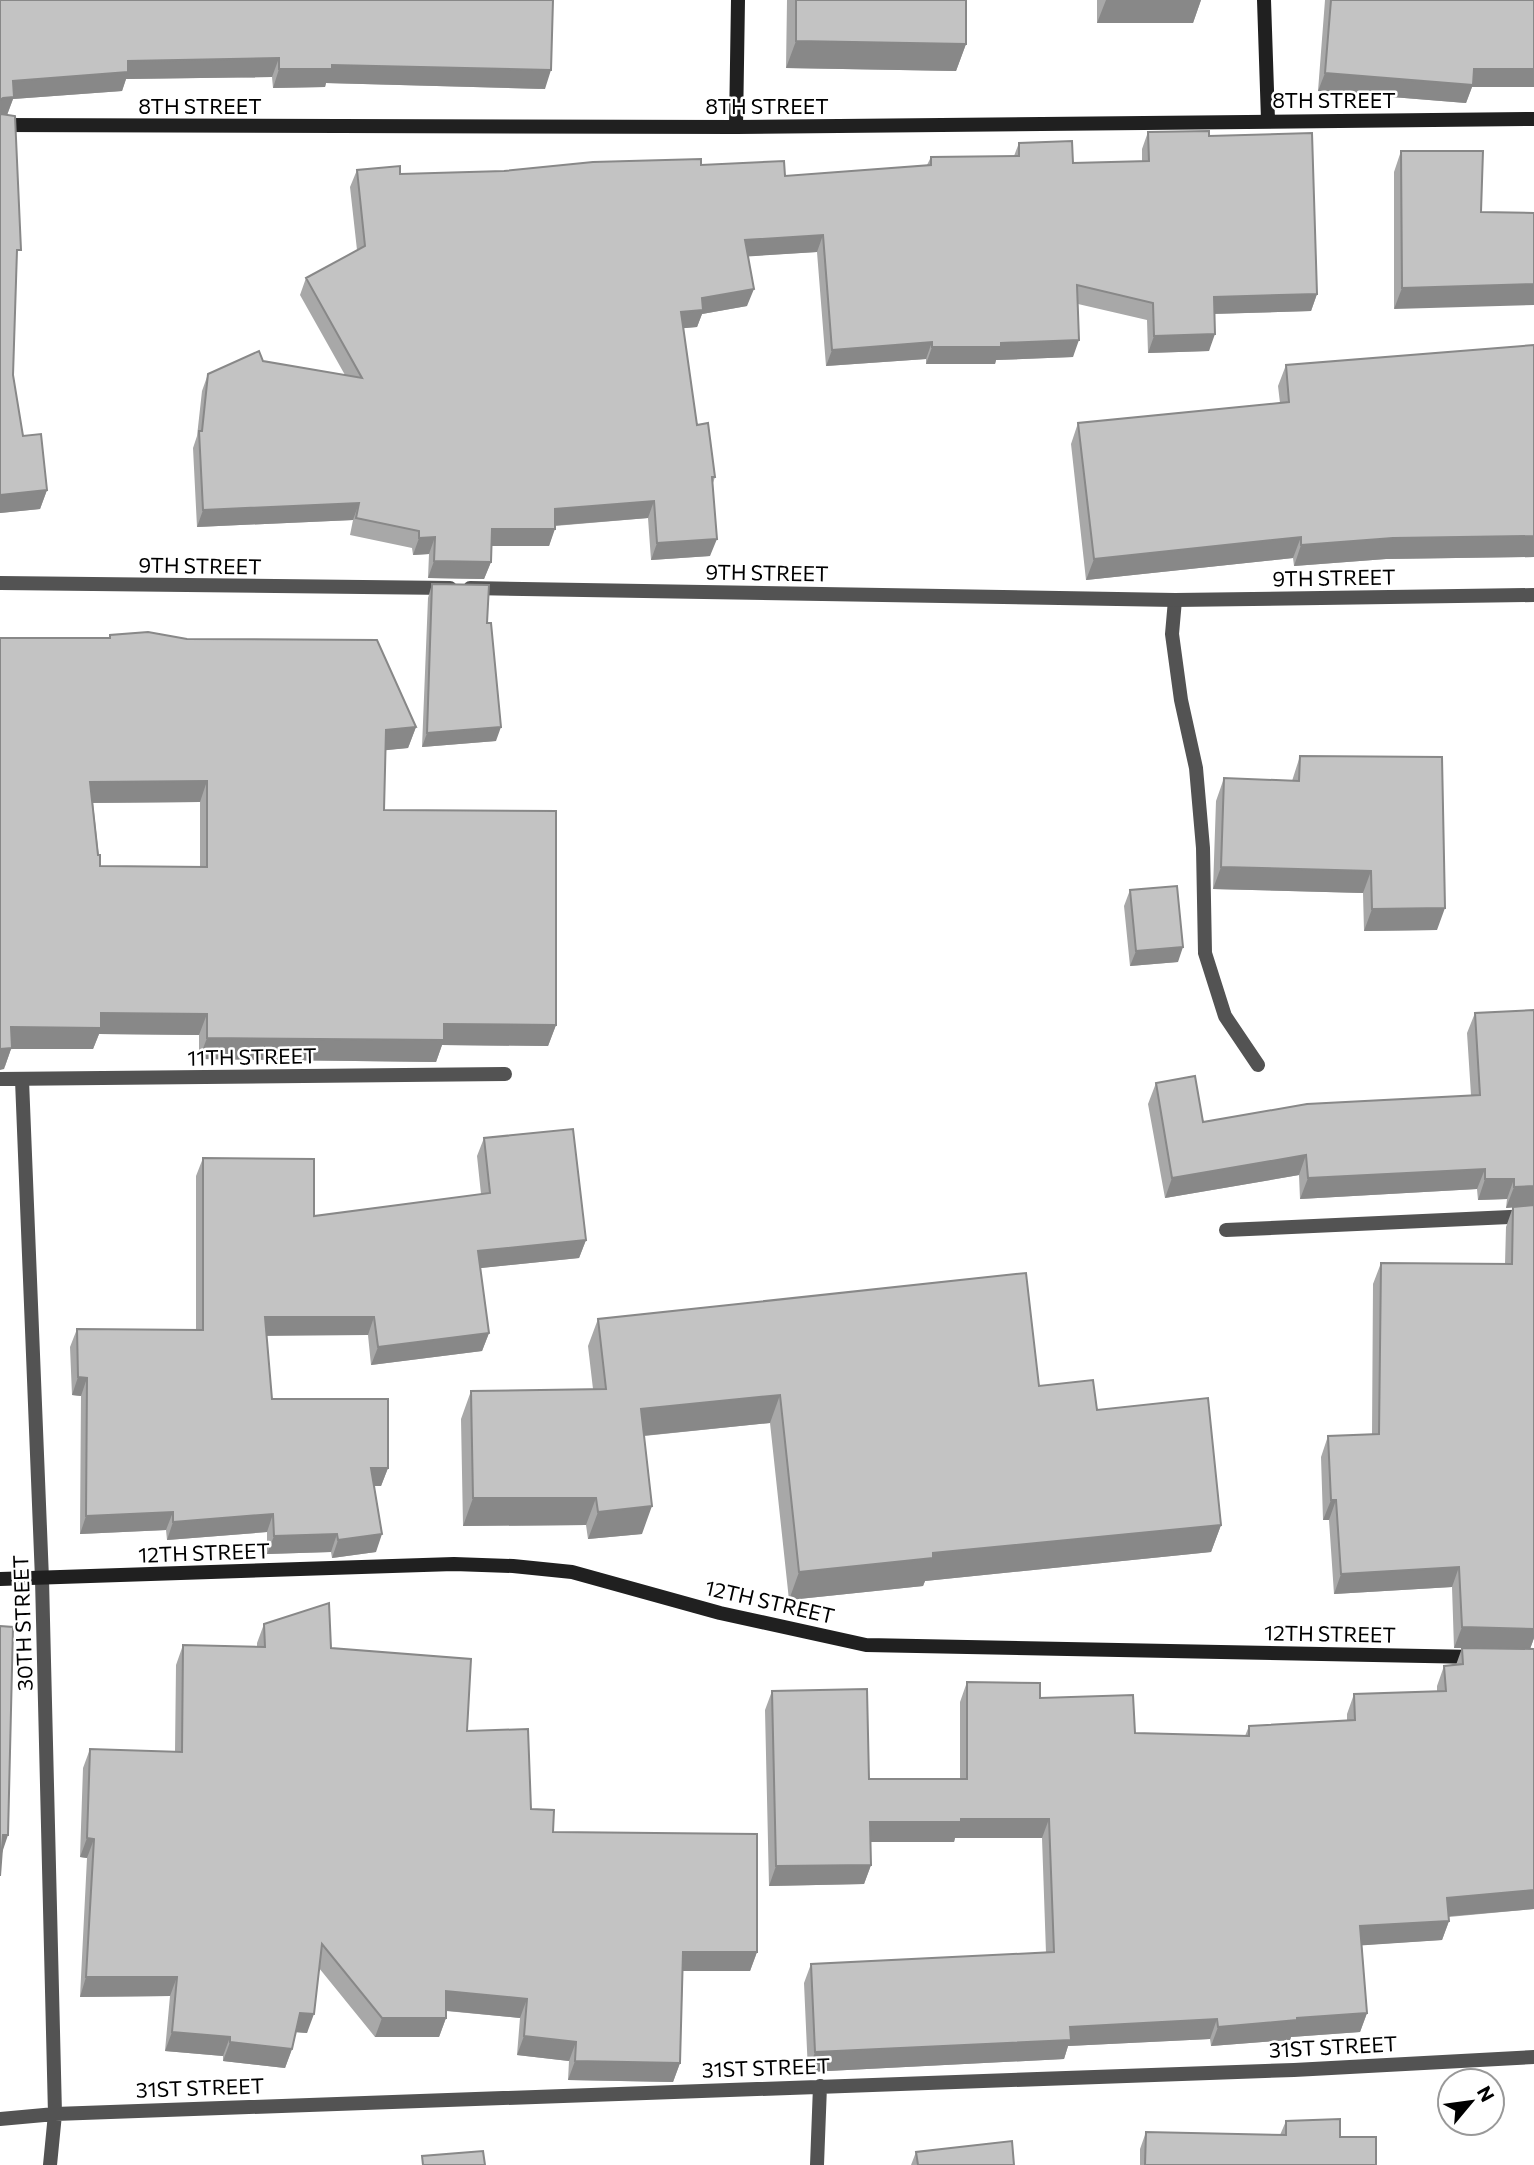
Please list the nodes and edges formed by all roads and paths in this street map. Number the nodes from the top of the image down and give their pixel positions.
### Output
1 (738, 0) edge
2 (1264, 0) edge
3 (1534, 118) edge
4 (1268, 120) junction
5 (0, 125) edge
6 (736, 127) junction
7 (0, 583) edge
8 (1534, 595) edge
9 (1175, 600) junction
10 (1258, 1065) dead end
11 (505, 1074) dead end
12 (0, 1079) edge
13 (22, 1080) junction
14 (1534, 1216) edge
15 (1226, 1230) dead end
16 (0, 1579) edge
17 (42, 1579) junction
18 (1492, 1658) edge
19 (1534, 2057) edge
20 (820, 2086) junction
21 (55, 2113) junction
22 (0, 2119) edge
23 (50, 2165) edge
24 (817, 2165) edge

1 - 6 street
2 - 4 street
3 - 4 street, 8TH STREET
4 - 6 street, 8TH STREET
5 - 6 street, 8TH STREET
7 - 9 street, 9TH STREET
8 - 9 street, 9TH STREET
9 - 10 street
11 - 13 street, 11TH STREET
12 - 13 street, 11TH STREET
13 - 17 street, 30TH STREET
14 - 15 street
16 - 17 street, 12TH STREET
17 - 18 street, 12TH STREET
17 - 21 street, 30TH STREET
19 - 20 street, 31ST STREET
20 - 21 street, 31ST STREET
20 - 24 street
21 - 22 street, 31ST STREET
21 - 23 street, 30TH STREET

